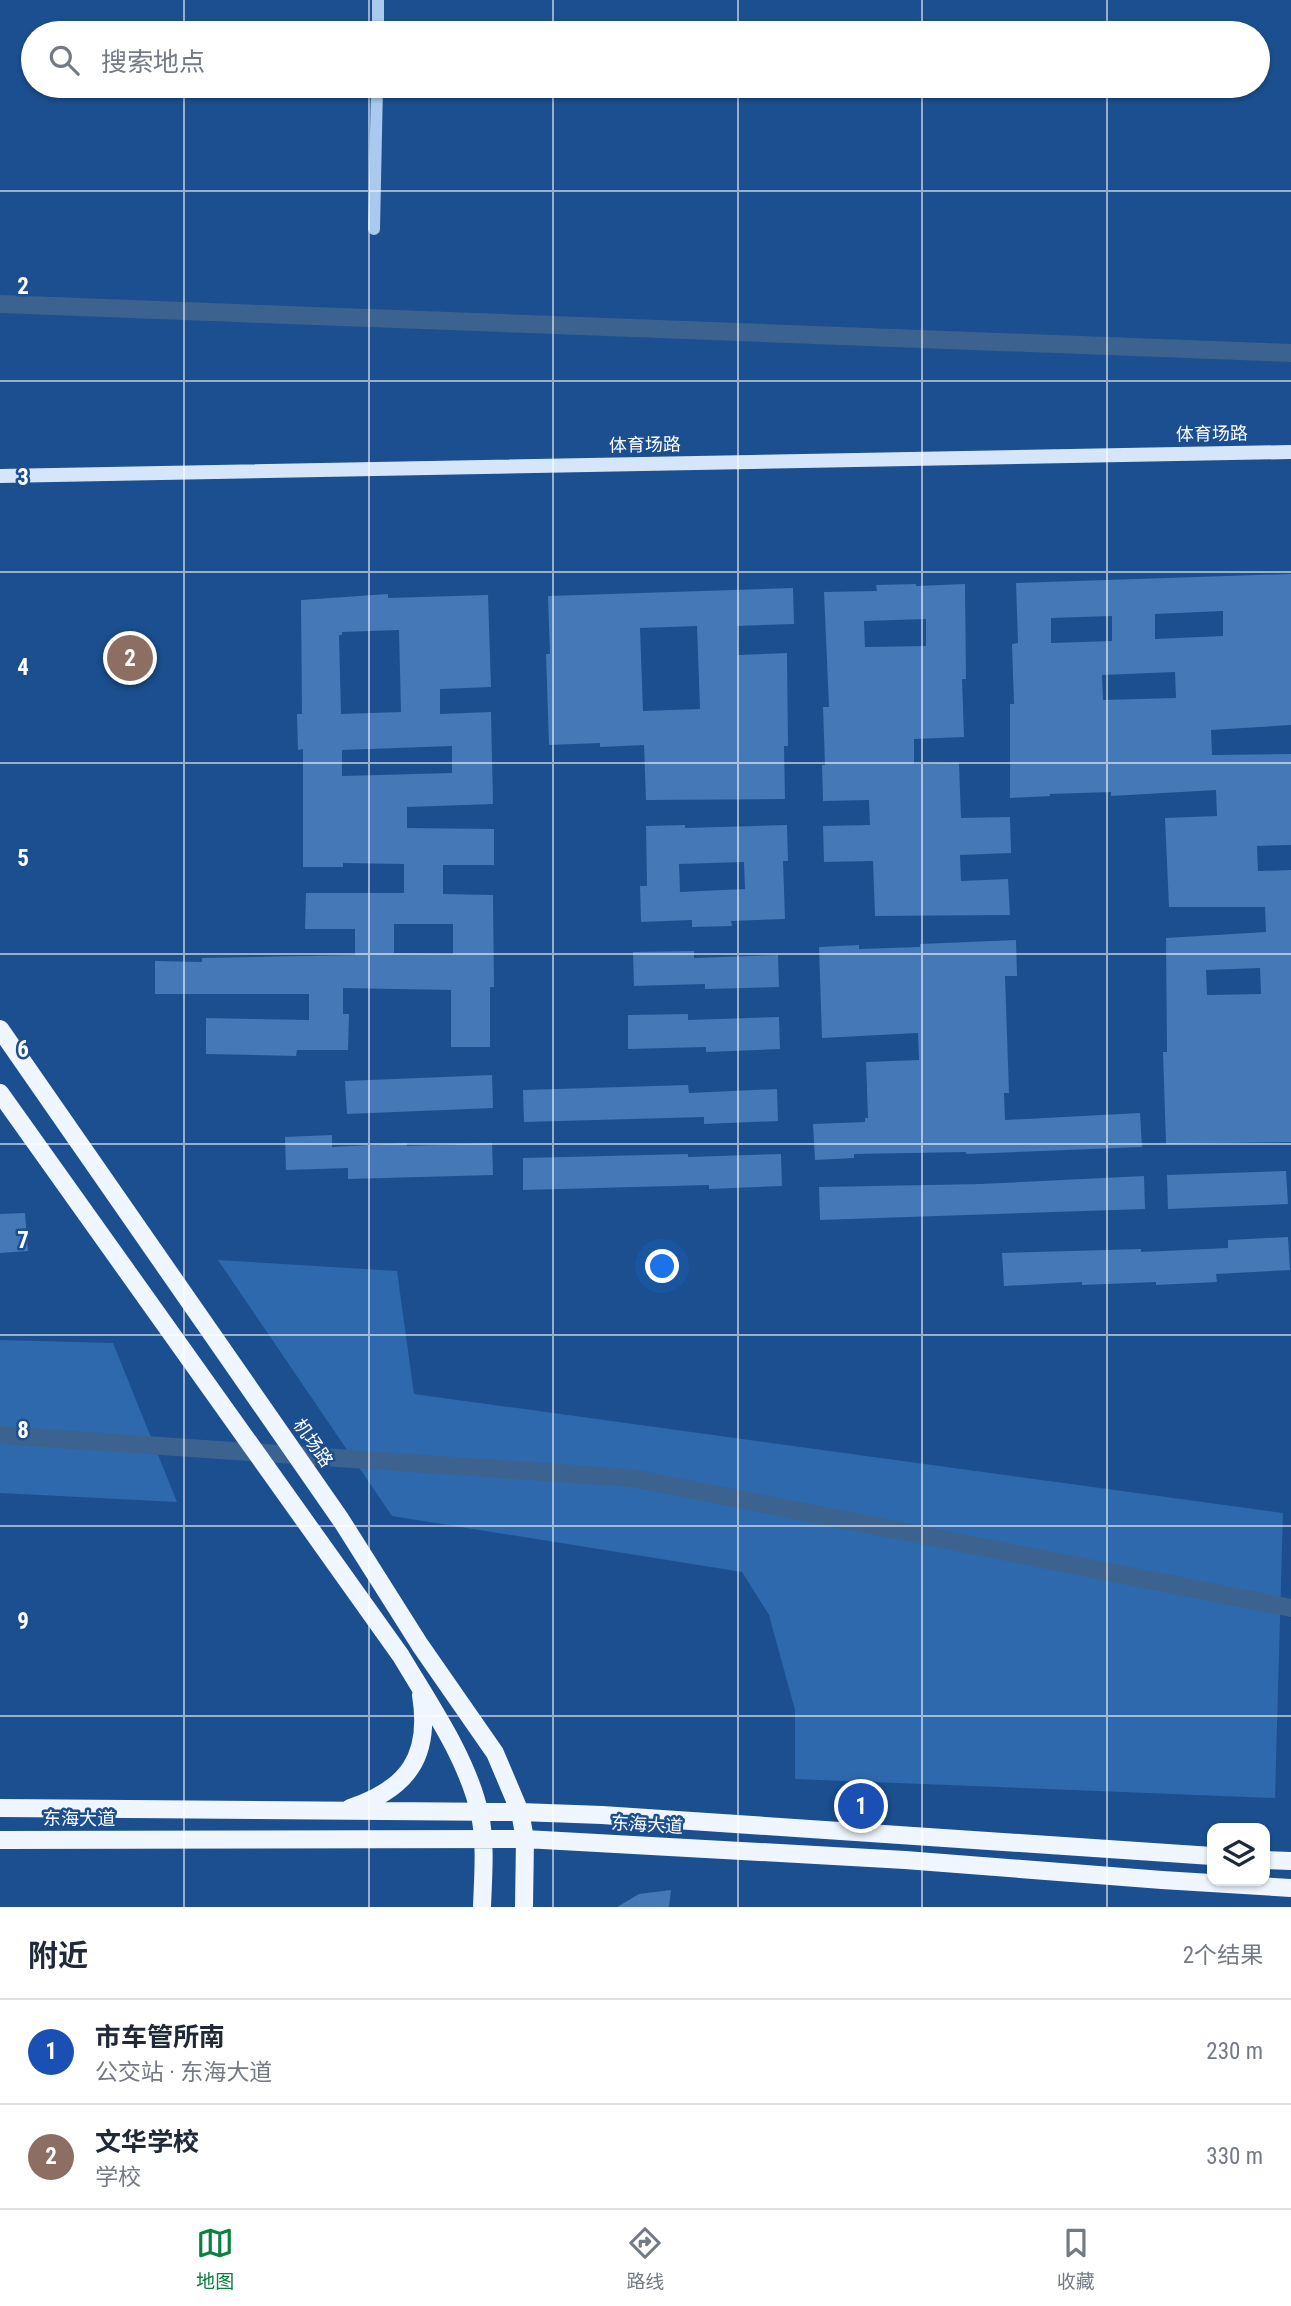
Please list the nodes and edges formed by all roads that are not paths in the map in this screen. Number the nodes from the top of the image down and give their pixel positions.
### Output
1 (378, 0) edge
2 (378, 21) edge
3 (377, 98) edge
4 (374, 229) dead end
5 (1291, 452) edge
6 (0, 476) edge
7 (0, 1030) edge
8 (0, 1093) edge
9 (420, 1688) junction
10 (0, 1808) edge
11 (340, 1812) junction
12 (520, 1812) junction
13 (480, 1813) junction
14 (525, 1839) junction
15 (0, 1840) edge
16 (483, 1840) junction
17 (1207, 1856) edge
18 (1270, 1860) edge
19 (1291, 1861) edge
20 (1291, 1888) edge
21 (482, 1907) edge
22 (524, 1907) edge

1 - 2 street
3 - 4 street
5 - 6 main road, 体育场路
7 - 12 main road, 机场路
8 - 9 main road
9 - 11 main road
9 - 13 main road
10 - 11 main road, 东海大道
11 - 13 main road, 东海大道
12 - 13 main road, 东海大道
12 - 14 main road, 机场路
12 - 17 main road, 东海大道
13 - 16 main road
14 - 16 main road, 东海大道
14 - 20 main road, 东海大道
14 - 22 main road, 机场路
15 - 16 main road, 东海大道
16 - 21 main road
18 - 19 main road

